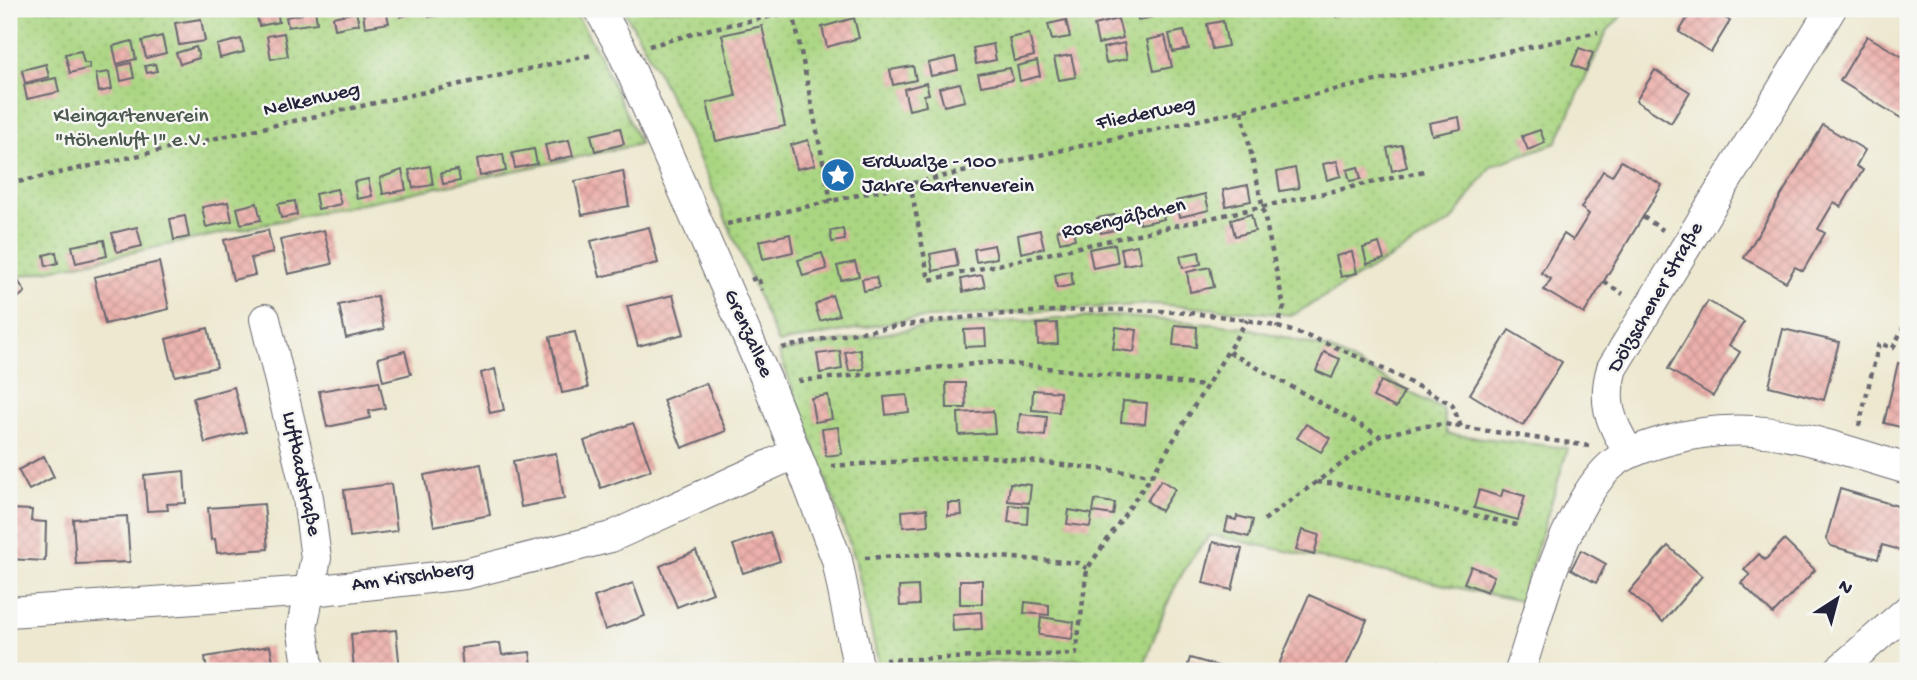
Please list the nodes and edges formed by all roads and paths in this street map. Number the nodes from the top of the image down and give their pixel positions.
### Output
1 (17, 9) edge
2 (600, 9) edge
3 (808, 9) edge
4 (1830, 9) edge
5 (9, 11) edge
6 (793, 12) junction
7 (1598, 33) dead end
8 (622, 50) junction
9 (1241, 111) junction
10 (1424, 171) dead end
11 (910, 183) junction
12 (9, 184) edge
13 (831, 201) junction
14 (1261, 206) junction
15 (1643, 217) dead end
16 (1665, 231) dead end
17 (702, 232) junction
18 (1604, 282) dead end
19 (1619, 292) dead end
20 (1908, 318) edge
21 (265, 319) dead end
22 (1247, 320) junction
23 (1277, 328) junction
24 (1229, 352) junction
25 (756, 355) junction
26 (769, 386) junction
27 (1204, 386) junction
28 (1461, 427) junction
29 (1380, 436) junction
30 (1628, 451) junction
31 (1853, 454) junction
32 (800, 463) junction
33 (1908, 469) edge
34 (1152, 475) junction
35 (1316, 482) junction
36 (1264, 520) dead end
37 (1517, 525) dead end
38 (837, 560) junction
39 (1087, 569) junction
40 (311, 591) junction
41 (1908, 610) edge
42 (9, 612) edge
43 (859, 668) edge
44 (309, 671) edge
45 (1520, 671) edge
46 (1838, 671) edge

1 - 5 path
2 - 8 street, Grenzallee
3 - 6 path, Nelkenweg
4 - 30 street, Dölzschener Straße
6 - 8 path, Nelkenweg
6 - 13 path
7 - 9 path, Fliederweg
8 - 12 path, Nelkenweg
8 - 17 street, Grenzallee
9 - 11 path, Fliederweg
9 - 14 path
10 - 14 path, Rosengäßchen
11 - 13 path, Fliederweg
11 - 14 path, Rosengäßchen
13 - 17 path, Fliederweg
14 - 23 path
15 - 16 path
17 - 25 street, Grenzallee
18 - 19 path
20 - 31 path
21 - 40 street, Luftbadstraße
22 - 23 path
22 - 24 path
22 - 25 path
23 - 28 path
24 - 27 path
24 - 29 path
25 - 26 street, Grenzallee
26 - 27 path
26 - 32 street, Grenzallee
27 - 34 path
28 - 29 path
28 - 30 path
29 - 35 path
30 - 31 street
30 - 45 street
31 - 33 street
32 - 34 path
32 - 38 street, Grenzallee
32 - 40 street, Am Kirschberg
34 - 39 path
35 - 36 path
35 - 37 path
38 - 39 path
38 - 43 street, Grenzallee
39 - 43 path
40 - 42 street, Am Kirschberg
40 - 44 street, Luftbadstraße
41 - 46 street

